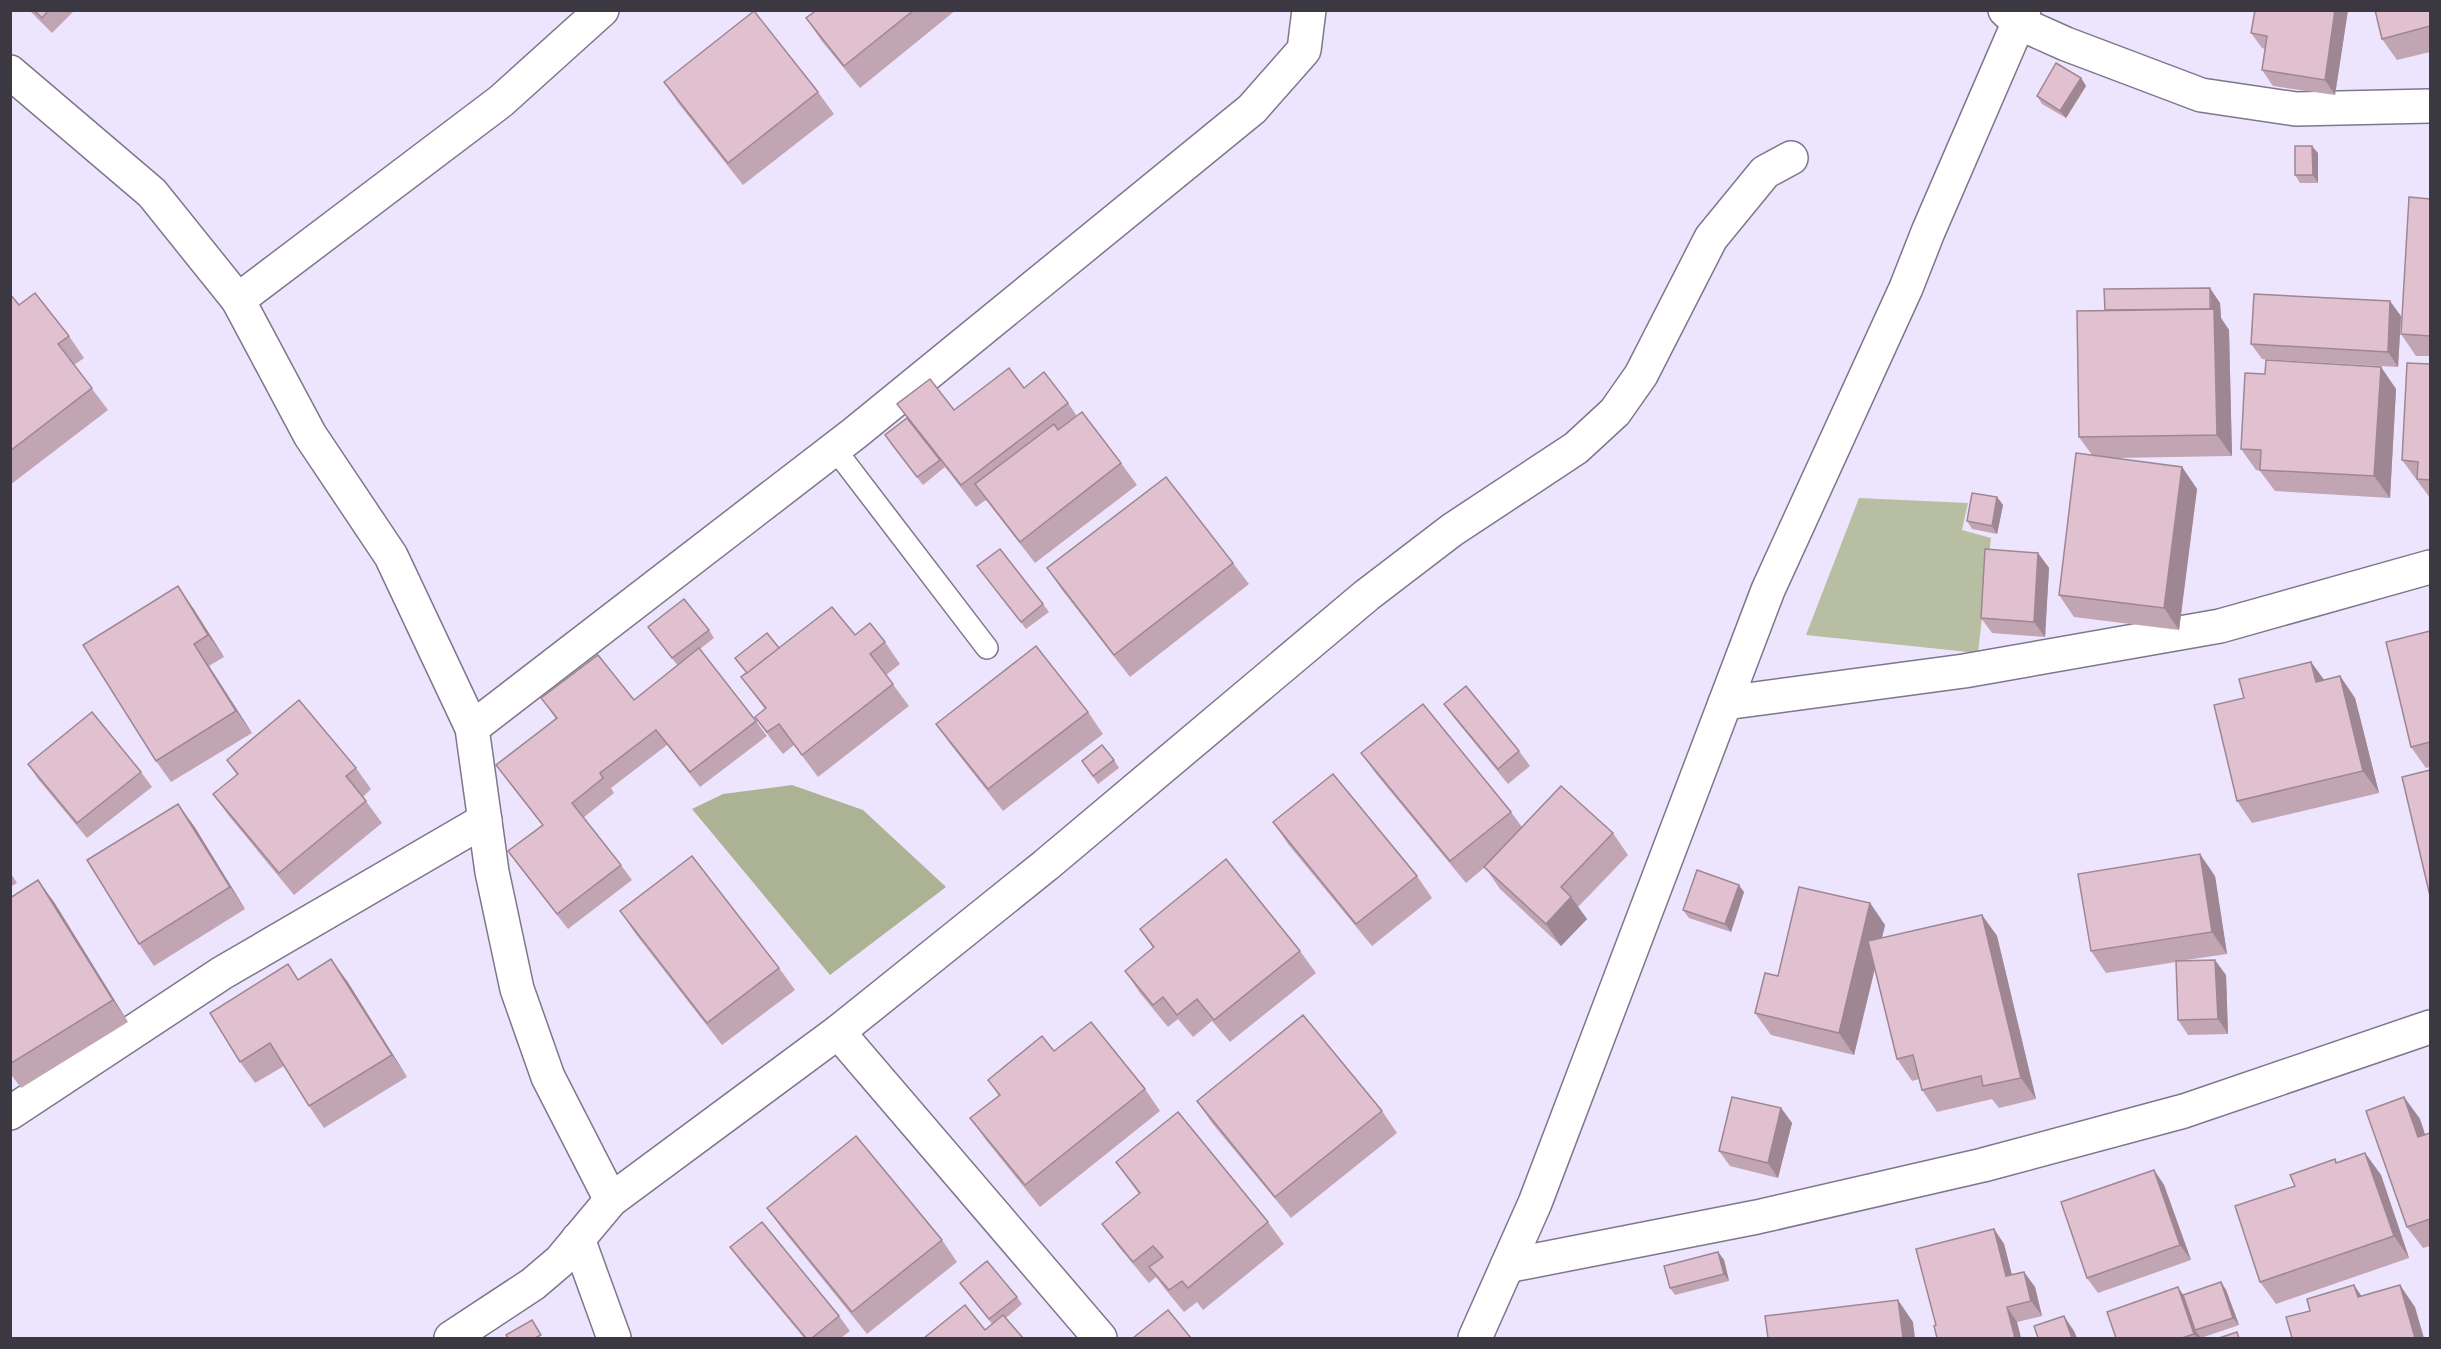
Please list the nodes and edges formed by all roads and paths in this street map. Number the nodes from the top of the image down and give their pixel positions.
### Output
1 (602, 10) edge
2 (1309, 10) edge
3 (2016, 15) edge
4 (10, 72) edge
5 (2430, 106) edge
6 (1791, 158) dead end
7 (238, 300) junction
8 (834, 448) junction
9 (2430, 567) edge
10 (987, 648) dead end
11 (1725, 703) junction
12 (472, 728) junction
13 (485, 820) junction
14 (2430, 1027) edge
15 (838, 1032) junction
16 (10, 1113) edge
17 (610, 1200) junction
18 (578, 1239) junction
19 (1508, 1266) junction
20 (451, 1338) edge
21 (614, 1338) edge
22 (1100, 1338) edge
23 (1474, 1338) edge

1 - 7 street
2 - 8 street
3 - 5 street
3 - 11 street
4 - 7 street
6 - 15 street
7 - 12 street
8 - 10 lane
8 - 12 street
9 - 11 street
11 - 19 street
12 - 13 street
13 - 16 street
13 - 17 street
14 - 19 street
15 - 17 street
15 - 22 street
17 - 18 street
18 - 20 street
18 - 21 street
19 - 23 street

